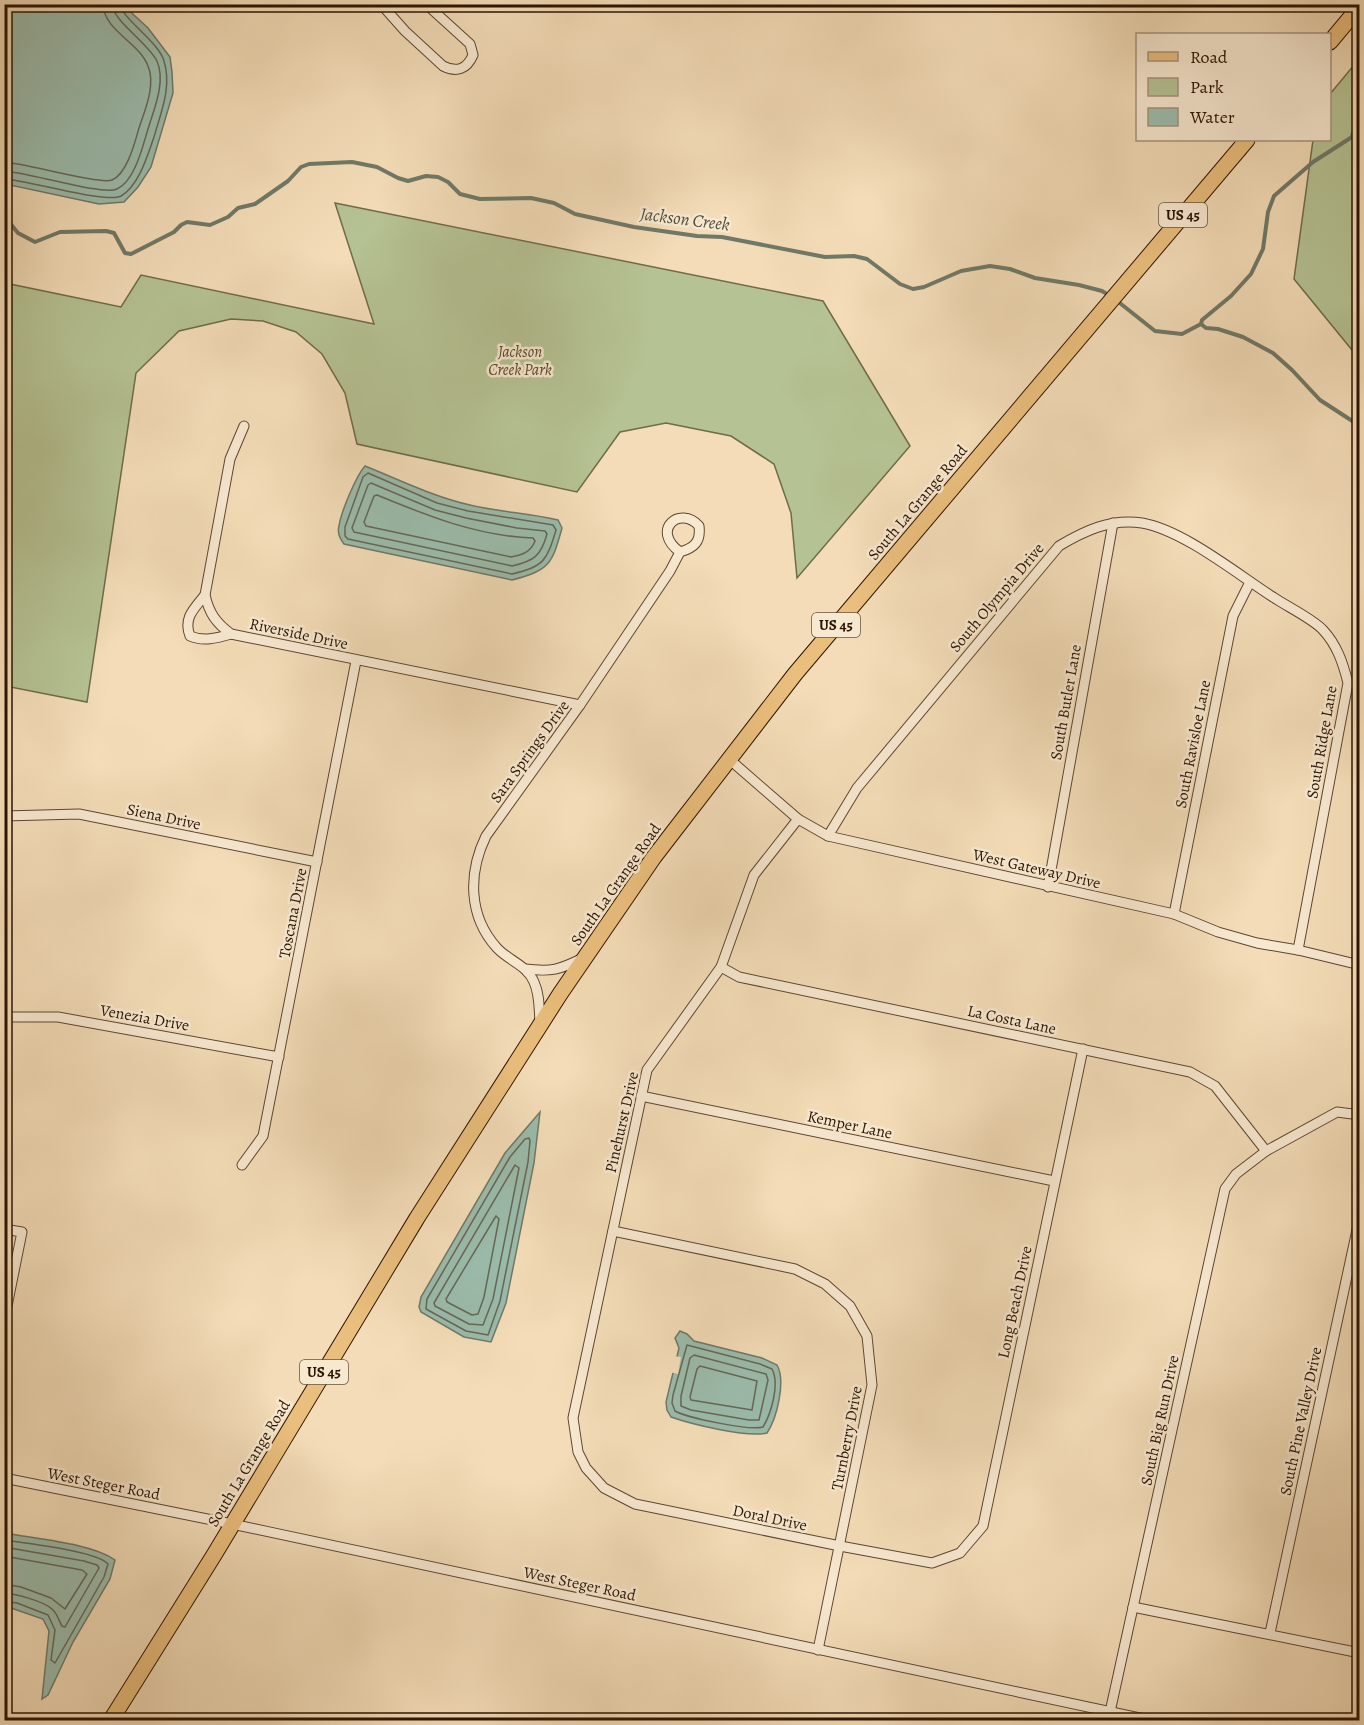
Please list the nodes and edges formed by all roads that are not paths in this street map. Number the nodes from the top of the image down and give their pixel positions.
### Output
1 (381, 4) edge
2 (426, 4) edge
3 (1359, 6) edge
4 (1331, 40) edge
5 (1246, 141) edge
6 (244, 426) dead end
7 (1113, 523) junction
8 (680, 552) dead end
9 (1250, 582) junction
10 (205, 595) junction
11 (231, 634) junction
12 (356, 661) junction
13 (580, 705) junction
14 (729, 759) junction
15 (4, 816) edge
16 (798, 819) junction
17 (828, 836) junction
18 (317, 862) junction
19 (1047, 887) junction
20 (1174, 914) junction
21 (1298, 950) junction
22 (585, 957) junction
23 (1359, 965) edge
24 (721, 967) junction
25 (525, 969) junction
26 (4, 1017) edge
27 (540, 1026) junction
28 (1083, 1049) junction
29 (279, 1057) junction
30 (641, 1096) junction
31 (1359, 1115) edge
32 (1266, 1151) junction
33 (242, 1165) dead end
34 (1054, 1181) junction
35 (1359, 1216) edge
36 (4, 1229) edge
37 (613, 1231) junction
38 (4, 1321) edge
39 (586, 1468) joint
40 (4, 1478) edge
41 (232, 1524) junction
42 (840, 1546) junction
43 (960, 1553) joint
44 (1133, 1607) junction
45 (1270, 1634) junction
46 (818, 1650) junction
47 (1359, 1653) edge
48 (1110, 1712) junction
49 (111, 1720) edge
50 (1149, 1720) edge

1 - 2 street
3 - 4 main road
5 - 14 main road, South La Grange Road / US 45
6 - 10 street
7 - 9 street, South Olympia Drive
7 - 17 street, South Olympia Drive
7 - 19 street, South Butler Lane
8 - 13 street, Sara Springs Drive
9 - 20 street, South Ravisloe Lane
9 - 21 street, South Ridge Lane
10 - 11 street, Riverside Drive
10 - 11 street
11 - 12 street, Riverside Drive
12 - 13 street, Riverside Drive
12 - 18 street, Toscana Drive
13 - 25 street, Sara Springs Drive
14 - 16 street, West Gateway Drive
14 - 22 main road, South La Grange Road / US 45
15 - 18 street, Siena Drive
16 - 17 street, West Gateway Drive
16 - 24 street, Pinehurst Drive
17 - 19 street, West Gateway Drive
18 - 29 street, Toscana Drive
19 - 20 street, West Gateway Drive
20 - 21 street, West Gateway Drive
21 - 23 street, West Gateway Drive
22 - 25 street
22 - 27 main road, South La Grange Road / US 45
24 - 28 street, La Costa Lane
24 - 30 street, Pinehurst Drive
25 - 27 street, Sara Springs Drive
26 - 29 street, Venezia Drive
27 - 41 main road, South La Grange Road / US 45
28 - 32 street, La Costa Lane
28 - 34 street, Long Beach Drive
29 - 33 street, Toscana Drive
30 - 34 street, Kemper Lane
30 - 37 street, Pinehurst Drive
31 - 32 street, South Big Run Drive
32 - 44 street, South Big Run Drive
34 - 43 street, Long Beach Drive
35 - 45 street, South Pine Valley Drive
36 - 38 street
37 - 39 street, Pinehurst Drive
37 - 42 street, Turnberry Drive
39 - 42 street, Doral Drive
40 - 41 street, West Steger Road
41 - 46 street, West Steger Road
41 - 49 main road, South La Grange Road / US 45
42 - 43 street, Doral Drive
42 - 46 street, Turnberry Drive
44 - 45 street
44 - 48 street, South Big Run Drive
45 - 47 street
46 - 48 street, West Steger Road
48 - 50 street, West Steger Road

